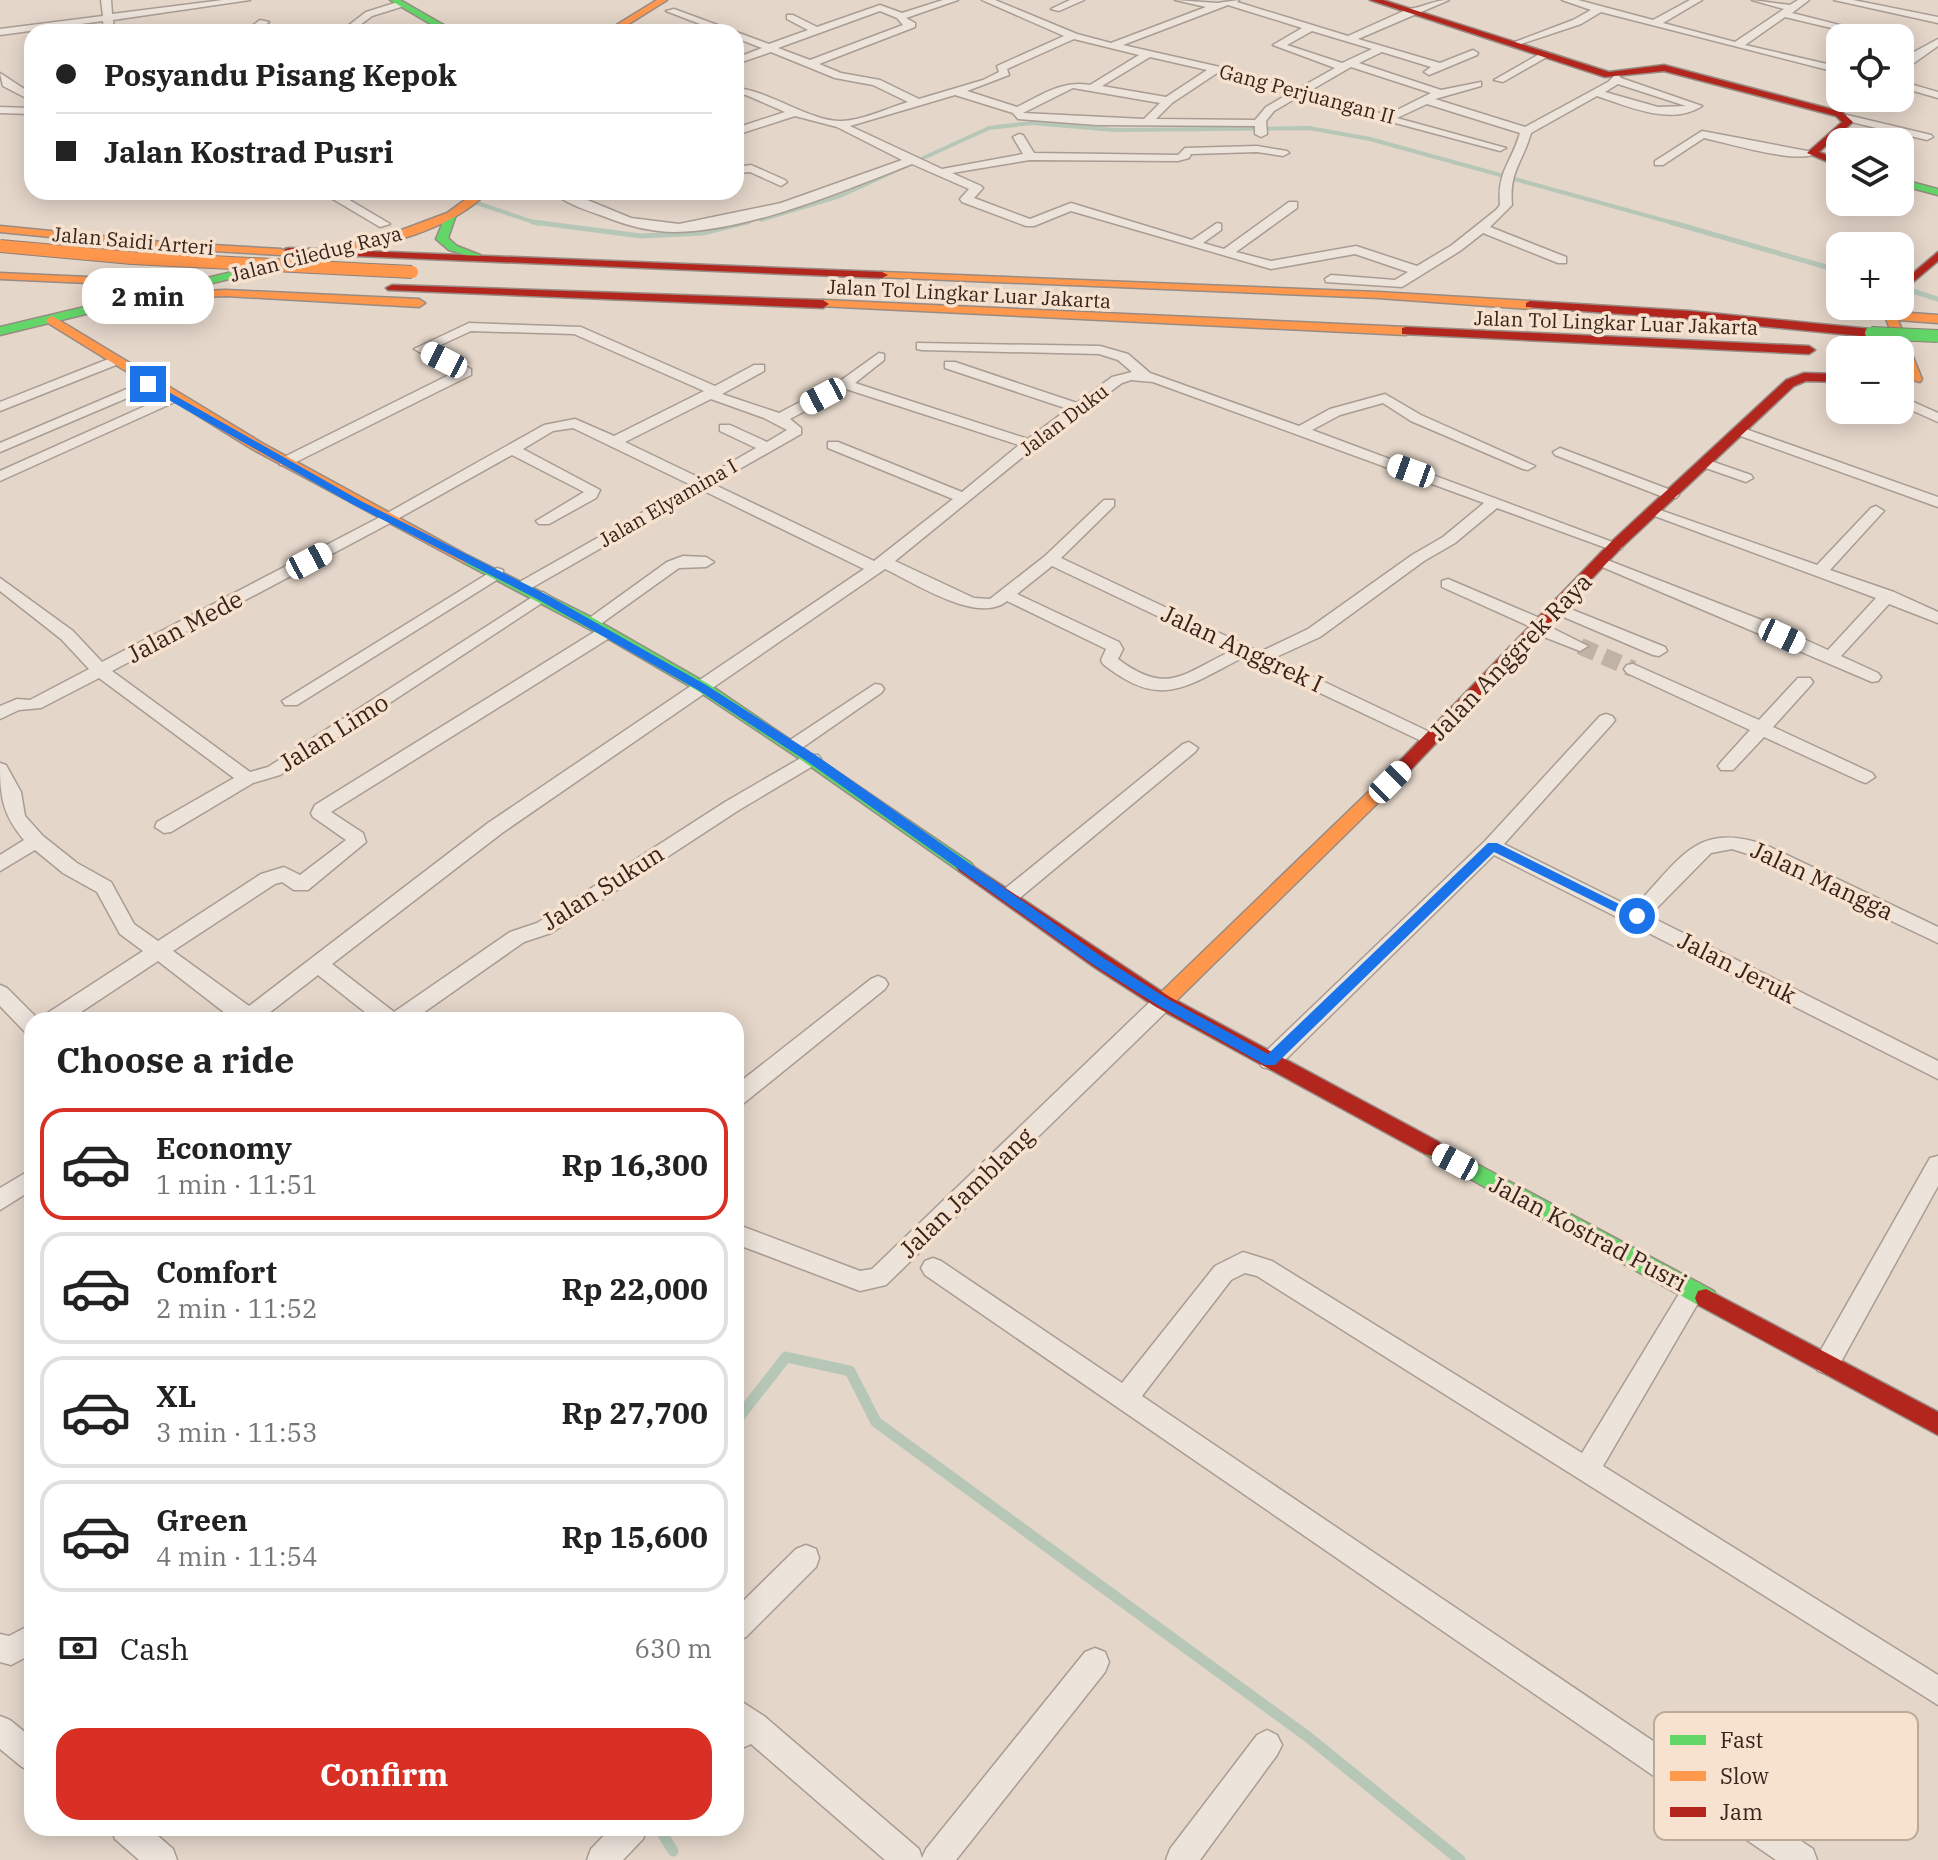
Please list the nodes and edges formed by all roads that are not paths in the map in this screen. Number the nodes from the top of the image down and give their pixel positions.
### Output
1 (106, 0) edge
2 (245, 0) edge
3 (690, 0) edge
4 (953, 0) edge
5 (987, 0) edge
6 (1079, 0) edge
7 (1180, 0) edge
8 (1374, 0) edge
9 (1444, 0) edge
10 (1567, 0) edge
11 (1697, 0) edge
12 (1757, 0) edge
13 (1804, 0) edge
14 (1839, 0) edge
15 (398, 2) edge
16 (1226, 3) edge
17 (667, 5) edge
18 (1056, 9) dead end
19 (1599, 9) junction
20 (1787, 11) junction
21 (1413, 12) junction
22 (902, 16) junction
23 (790, 17) dead end
24 (108, 18) junction
25 (1938, 20) edge
26 (264, 22) dead end
27 (62, 24) edge
28 (108, 24) edge
29 (261, 24) edge
30 (356, 24) edge
31 (437, 24) edge
32 (627, 24) edge
33 (647, 24) edge
34 (712, 24) edge
35 (1653, 24) junction
36 (1835, 24) edge
37 (1312, 27) junction
38 (24, 29) edge
39 (815, 30) junction
40 (0, 32) edge
41 (1073, 36) junction
42 (744, 37) edge
43 (1349, 39) junction
44 (1938, 42) edge
45 (1519, 44) junction
46 (1112, 46) junction
47 (1737, 46) junction
48 (1914, 46) edge
49 (771, 47) junction
50 (1926, 49) junction
51 (1378, 50) junction
52 (1473, 53) dead end
53 (1148, 54) junction
54 (1547, 54) junction
55 (744, 58) edge
56 (1914, 59) edge
57 (810, 64) junction
58 (1346, 65) junction
59 (1441, 67) junction
60 (1826, 67) edge
61 (1216, 69) junction
62 (0, 76) edge
63 (1617, 78) junction
64 (1499, 80) dead end
65 (1408, 82) junction
66 (1477, 84) dead end
67 (1092, 88) junction
68 (1914, 88) edge
69 (744, 92) edge
70 (958, 92) junction
71 (1595, 92) junction
72 (1297, 93) junction
73 (1440, 93) junction
74 (24, 94) edge
75 (1938, 95) edge
76 (1426, 100) junction
77 (1168, 101) junction
78 (919, 103) junction
79 (0, 110) edge
80 (24, 111) edge
81 (795, 112) junction
82 (1018, 113) junction
83 (1391, 117) junction
84 (1847, 118) junction
85 (1146, 123) junction
86 (841, 125) junction
87 (1261, 126) junction
88 (744, 129) edge
89 (1526, 131) junction
90 (1019, 137) dead end
91 (1927, 137) dead end
92 (1500, 148) dead end
93 (1257, 149) junction
94 (1283, 153) dead end
95 (1812, 153) junction
96 (1030, 156) junction
97 (1826, 158) edge
98 (914, 161) junction
99 (1659, 163) dead end
100 (744, 169) edge
101 (939, 170) junction
102 (781, 182) dead end
103 (1914, 186) edge
104 (1938, 192) edge
105 (341, 200) edge
106 (468, 200) edge
107 (576, 200) edge
108 (1293, 205) dead end
109 (445, 208) junction
110 (384, 224) junction
111 (1217, 227) dead end
112 (1481, 228) junction
113 (0, 229) edge
114 (151, 244) junction
115 (1194, 244) junction
116 (0, 246) edge
117 (226, 249) junction
118 (289, 251) junction
119 (1228, 252) junction
120 (323, 253) junction
121 (1938, 255) edge
122 (390, 256) junction
123 (476, 257) junction
124 (268, 259) junction
125 (1562, 260) dead end
126 (0, 262) edge
127 (1419, 271) junction
128 (0, 276) edge
129 (1914, 278) edge
130 (1331, 279) dead end
131 (87, 281) junction
132 (193, 285) junction
133 (149, 296) junction
134 (326, 297) junction
135 (1575, 315) junction
136 (672, 317) dead end
137 (1938, 319) edge
138 (52, 320) junction
139 (0, 331) edge
140 (1895, 336) edge
141 (1938, 336) edge
142 (921, 337) joint
143 (1517, 338) junction
144 (1821, 351) dead end
145 (1914, 356) edge
146 (1925, 356) dead end
147 (879, 357) dead end
148 (111, 362) junction
149 (950, 365) dead end
150 (759, 368) dead end
151 (1145, 376) junction
152 (1826, 378) edge
153 (1914, 379) edge
154 (1938, 380) edge
155 (148, 384) junction
156 (845, 384) junction
157 (712, 393) junction
158 (172, 398) junction
159 (0, 407) edge
160 (1914, 407) edge
161 (1079, 408) junction
162 (1938, 418) edge
163 (779, 419) junction
164 (725, 428) dead end
165 (1300, 431) junction
166 (1740, 431) junction
167 (614, 442) junction
168 (1030, 444) junction
169 (833, 445) dead end
170 (766, 447) junction
171 (0, 448) edge
172 (512, 449) junction
173 (1560, 452) dead end
174 (285, 462) junction
175 (1705, 463) junction
176 (1528, 466) dead end
177 (0, 477) edge
178 (1746, 478) dead end
179 (699, 484) junction
180 (1671, 495) junction
181 (964, 498) junction
182 (1495, 502) junction
183 (1938, 502) edge
184 (1109, 503) dead end
185 (1876, 511) dead end
186 (1652, 512) junction
187 (387, 519) junction
188 (544, 521) dead end
189 (1615, 546) junction
190 (1051, 559) junction
191 (706, 562) dead end
192 (1601, 563) junction
193 (880, 565) junction
194 (497, 573) junction
195 (1819, 573) junction
196 (1448, 584) dead end
197 (522, 587) junction
198 (3, 589) edge
199 (1007, 595) junction
200 (1888, 595) junction
201 (543, 597) junction
202 (1558, 609) junction
203 (1938, 618) edge
204 (1541, 627) junction
205 (597, 628) junction
206 (1580, 646) tunnel mouth
207 (1659, 651) dead end
208 (1253, 654) junction
209 (1830, 658) junction
210 (1633, 669) tunnel mouth
211 (101, 671) junction
212 (1872, 677) dead end
213 (1804, 682) dead end
214 (702, 687) junction
215 (875, 689) dead end
216 (291, 701) dead end
217 (0, 713) edge
218 (1606, 720) dead end
219 (1758, 730) junction
220 (1432, 740) junction
221 (793, 746) junction
222 (1189, 748) dead end
223 (812, 759) junction
224 (1727, 766) dead end
225 (0, 769) edge
226 (1866, 777) dead end
227 (247, 779) junction
228 (164, 827) dead end
229 (36, 841) junction
230 (1492, 846) junction
231 (0, 864) edge
232 (1009, 896) junction
233 (1637, 916) junction
234 (1938, 936) edge
235 (160, 951) junction
236 (316, 963) junction
237 (878, 984) dead end
238 (0, 993) edge
239 (1163, 1002) junction
240 (65, 1012) edge
241 (239, 1012) edge
242 (255, 1012) edge
243 (380, 1012) edge
244 (409, 1012) edge
245 (24, 1018) edge
246 (1270, 1061) junction
247 (1938, 1071) edge
248 (744, 1091) edge
249 (1938, 1165) edge
250 (24, 1184) edge
251 (0, 1200) edge
252 (744, 1242) edge
253 (933, 1268) dead end
254 (1693, 1291) junction
255 (1827, 1363) junction
256 (1126, 1397) junction
257 (1938, 1424) edge
258 (1586, 1470) junction
259 (806, 1558) dead end
260 (744, 1619) edge
261 (24, 1643) edge
262 (0, 1648) edge
263 (1095, 1662) dead end
264 (1938, 1691) edge
265 (744, 1727) edge
266 (0, 1730) edge
267 (1267, 1745) dead end
268 (24, 1750) edge
269 (1654, 1759) edge
270 (135, 1836) edge
271 (624, 1836) edge
272 (1773, 1840) edge
273 (162, 1860) edge
274 (602, 1860) edge
275 (908, 1860) edge
276 (937, 1860) edge
277 (1181, 1860) edge
278 (1802, 1860) edge

1 - 24 street
2 - 24 street
3 - 17 main road
4 - 22 street
5 - 41 street, Gang Perjuangan II
6 - 18 street
7 - 16 street
8 - 21 main road
9 - 21 street
10 - 19 street
11 - 35 street
12 - 20 street
13 - 20 street
14 - 25 street
15 - 30 street
15 - 31 main road
16 - 37 street
16 - 46 street
17 - 32 main road
17 - 33 main road
17 - 34 street
19 - 35 street
19 - 45 street
20 - 36 street
20 - 47 street
21 - 43 street
21 - 45 main road
22 - 39 street
22 - 57 street
23 - 39 street
24 - 27 street
24 - 28 street
26 - 29 street
35 - 47 street
37 - 43 street
37 - 58 street
38 - 40 street
39 - 49 street
41 - 46 street, Gang Perjuangan II
41 - 70 street
42 - 49 street
43 - 51 street
44 - 50 street
45 - 54 main road
46 - 53 street, Gang Perjuangan II
47 - 60 street
48 - 50 street
49 - 55 street
49 - 57 street
50 - 56 street
51 - 58 street
51 - 59 street
52 - 59 street
53 - 61 street, Gang Perjuangan II
53 - 67 street
54 - 63 main road
54 - 64 street
57 - 78 street
58 - 65 street
58 - 72 street
59 - 65 street
61 - 72 street, Gang Perjuangan II
61 - 77 street
62 - 74 street
63 - 71 street
63 - 71 street
63 - 84 main road
65 - 73 street
66 - 73 street
67 - 77 street
67 - 82 street
68 - 75 street
69 - 81 street
70 - 78 street
70 - 82 street
71 - 89 street
72 - 83 street, Gang Perjuangan II
72 - 87 street
73 - 76 street
76 - 83 street
76 - 89 street
77 - 85 street
78 - 86 street
79 - 80 street
81 - 86 street
81 - 88 street
82 - 85 street
83 - 92 street, Gang Perjuangan II
84 - 91 street
84 - 95 main road
85 - 87 street
86 - 98 street
87 - 93 street
89 - 112 street
90 - 96 street
93 - 94 street
93 - 96 street
95 - 97 main road
95 - 99 street
96 - 101 street
98 - 101 street
98 - 107 street
100 - 102 street
101 - 115 street
103 - 104 main road
105 - 110 street
106 - 109 main road, Jalan Ciledug Raya
108 - 119 street
109 - 110 main road, Jalan Ciledug Raya
109 - 120 main road, Jalan Ciledug Raya
109 - 123 main road
110 - 118 main road, Jalan Ciledug Raya
111 - 115 street
112 - 125 street
112 - 127 street
113 - 114 main road, Jalan Saidi Arteri
114 - 117 main road, Jalan Saidi Arteri
114 - 131 main road
115 - 119 street
116 - 135 main road, Jalan Tol Lingkar Luar Jakarta, bridge
117 - 124 main road, Jalan Saidi Arteri
117 - 132 main road
118 - 120 main road
118 - 124 main road, Jalan Ciledug Raya
119 - 127 street
120 - 122 main road
120 - 124 main road, Jalan Ciledug Raya
121 - 129 main road
122 - 123 main road
122 - 134 main road
123 - 135 main road
124 - 132 main road, Jalan Ciledug Raya
124 - 134 main road
126 - 143 main road, Jalan Tol Lingkar Luar Jakarta
127 - 130 street
128 - 131 main road
131 - 132 main road
132 - 133 main road, Jalan Ciledug Raya
133 - 134 main road
133 - 138 main road, Jalan Ciledug Raya
134 - 136 main road
135 - 141 main road, Jalan Tol Lingkar Luar Jakarta, bridge
137 - 140 main road
138 - 139 main road, Jalan Ciledug Raya
138 - 148 main road, Jalan Kostrad Pusri
142 - 143 main road
142 - 151 street
143 - 144 main road, Jalan Tol Lingkar Luar Jakarta
145 - 146 main road
147 - 156 street
148 - 155 main road, Jalan Kostrad Pusri
148 - 159 street
149 - 161 street
150 - 157 street
151 - 161 street, Jalan Duku
151 - 165 street
152 - 166 main road, Jalan Anggrek Raya
153 - 154 main road
155 - 158 main road, Jalan Kostrad Pusri
155 - 171 street
156 - 163 street
156 - 168 street
157 - 163 street
157 - 167 street
157 - 174 street
158 - 174 main road, Jalan Kostrad Pusri
158 - 177 street
160 - 162 street
161 - 168 street, Jalan Duku
163 - 170 street, Jalan Elyamina I
164 - 170 street
165 - 176 street
165 - 182 street
166 - 175 main road, Jalan Anggrek Raya
166 - 183 street
167 - 172 street, Jalan Mede
167 - 179 street, Jalan Mede
168 - 181 street, Jalan Duku
169 - 181 street
170 - 179 street, Jalan Elyamina I
172 - 187 street, Jalan Mede
172 - 188 street
173 - 180 street
174 - 187 main road, Jalan Kostrad Pusri
175 - 178 street
175 - 180 main road, Jalan Anggrek Raya
179 - 193 street, Jalan Mede
179 - 197 street, Jalan Elyamina I
180 - 186 main road, Jalan Anggrek Raya
181 - 193 street, Jalan Duku
182 - 189 street
182 - 208 street
184 - 190 street
185 - 195 street
186 - 189 main road, Jalan Anggrek Raya
186 - 195 street
187 - 194 main road, Jalan Kostrad Pusri
187 - 211 street, Jalan Mede
189 - 192 main road, Jalan Anggrek Raya
190 - 199 street
190 - 208 street, Jalan Anggrek I
191 - 205 street
192 - 202 main road, Jalan Anggrek Raya
192 - 209 street
193 - 199 street, Jalan Mede
193 - 214 street, Jalan Duku
194 - 197 main road, Jalan Kostrad Pusri
194 - 216 street
195 - 200 street
196 - 204 street
197 - 201 main road, Jalan Kostrad Pusri
198 - 211 street, Jalan Mede
199 - 208 street
200 - 203 street
200 - 209 street
201 - 205 main road, Jalan Kostrad Pusri
201 - 227 street, Jalan Limo
202 - 204 main road, Jalan Anggrek Raya
202 - 207 street
204 - 206 street
204 - 220 main road, Jalan Anggrek Raya
205 - 214 main road, Jalan Kostrad Pusri
205 - 235 street
208 - 220 street, Jalan Anggrek I
209 - 212 street
210 - 219 street
211 - 217 street
211 - 227 street
213 - 219 street
214 - 221 main road, Jalan Kostrad Pusri
214 - 236 street, Jalan Duku
215 - 221 street
218 - 230 street
219 - 224 street
219 - 226 street
220 - 239 main road, Jalan Anggrek Raya
221 - 223 main road, Jalan Kostrad Pusri
222 - 232 street
223 - 232 main road, Jalan Kostrad Pusri
223 - 244 street, Jalan Sukun
225 - 229 street
227 - 228 street, Jalan Limo
229 - 231 street
229 - 235 street
230 - 233 street, Jalan Jeruk
230 - 246 street
232 - 239 main road, Jalan Kostrad Pusri
233 - 234 street, Jalan Mangga
233 - 247 street, Jalan Jeruk
235 - 240 street
235 - 241 street
236 - 242 street, Jalan Duku
236 - 243 street
237 - 248 street
238 - 245 street
239 - 246 main road, Jalan Kostrad Pusri
239 - 252 street, Jalan Jamblang
246 - 254 main road, Jalan Kostrad Pusri
249 - 255 street
250 - 251 street
253 - 256 street
254 - 255 main road, Jalan Kostrad Pusri
254 - 258 street
255 - 257 main road, Jalan Kostrad Pusri
256 - 258 street
256 - 269 street
258 - 264 street
259 - 260 street
261 - 262 street
263 - 276 street
265 - 275 street
266 - 268 street
267 - 277 street
270 - 273 street
271 - 274 street
272 - 278 street

